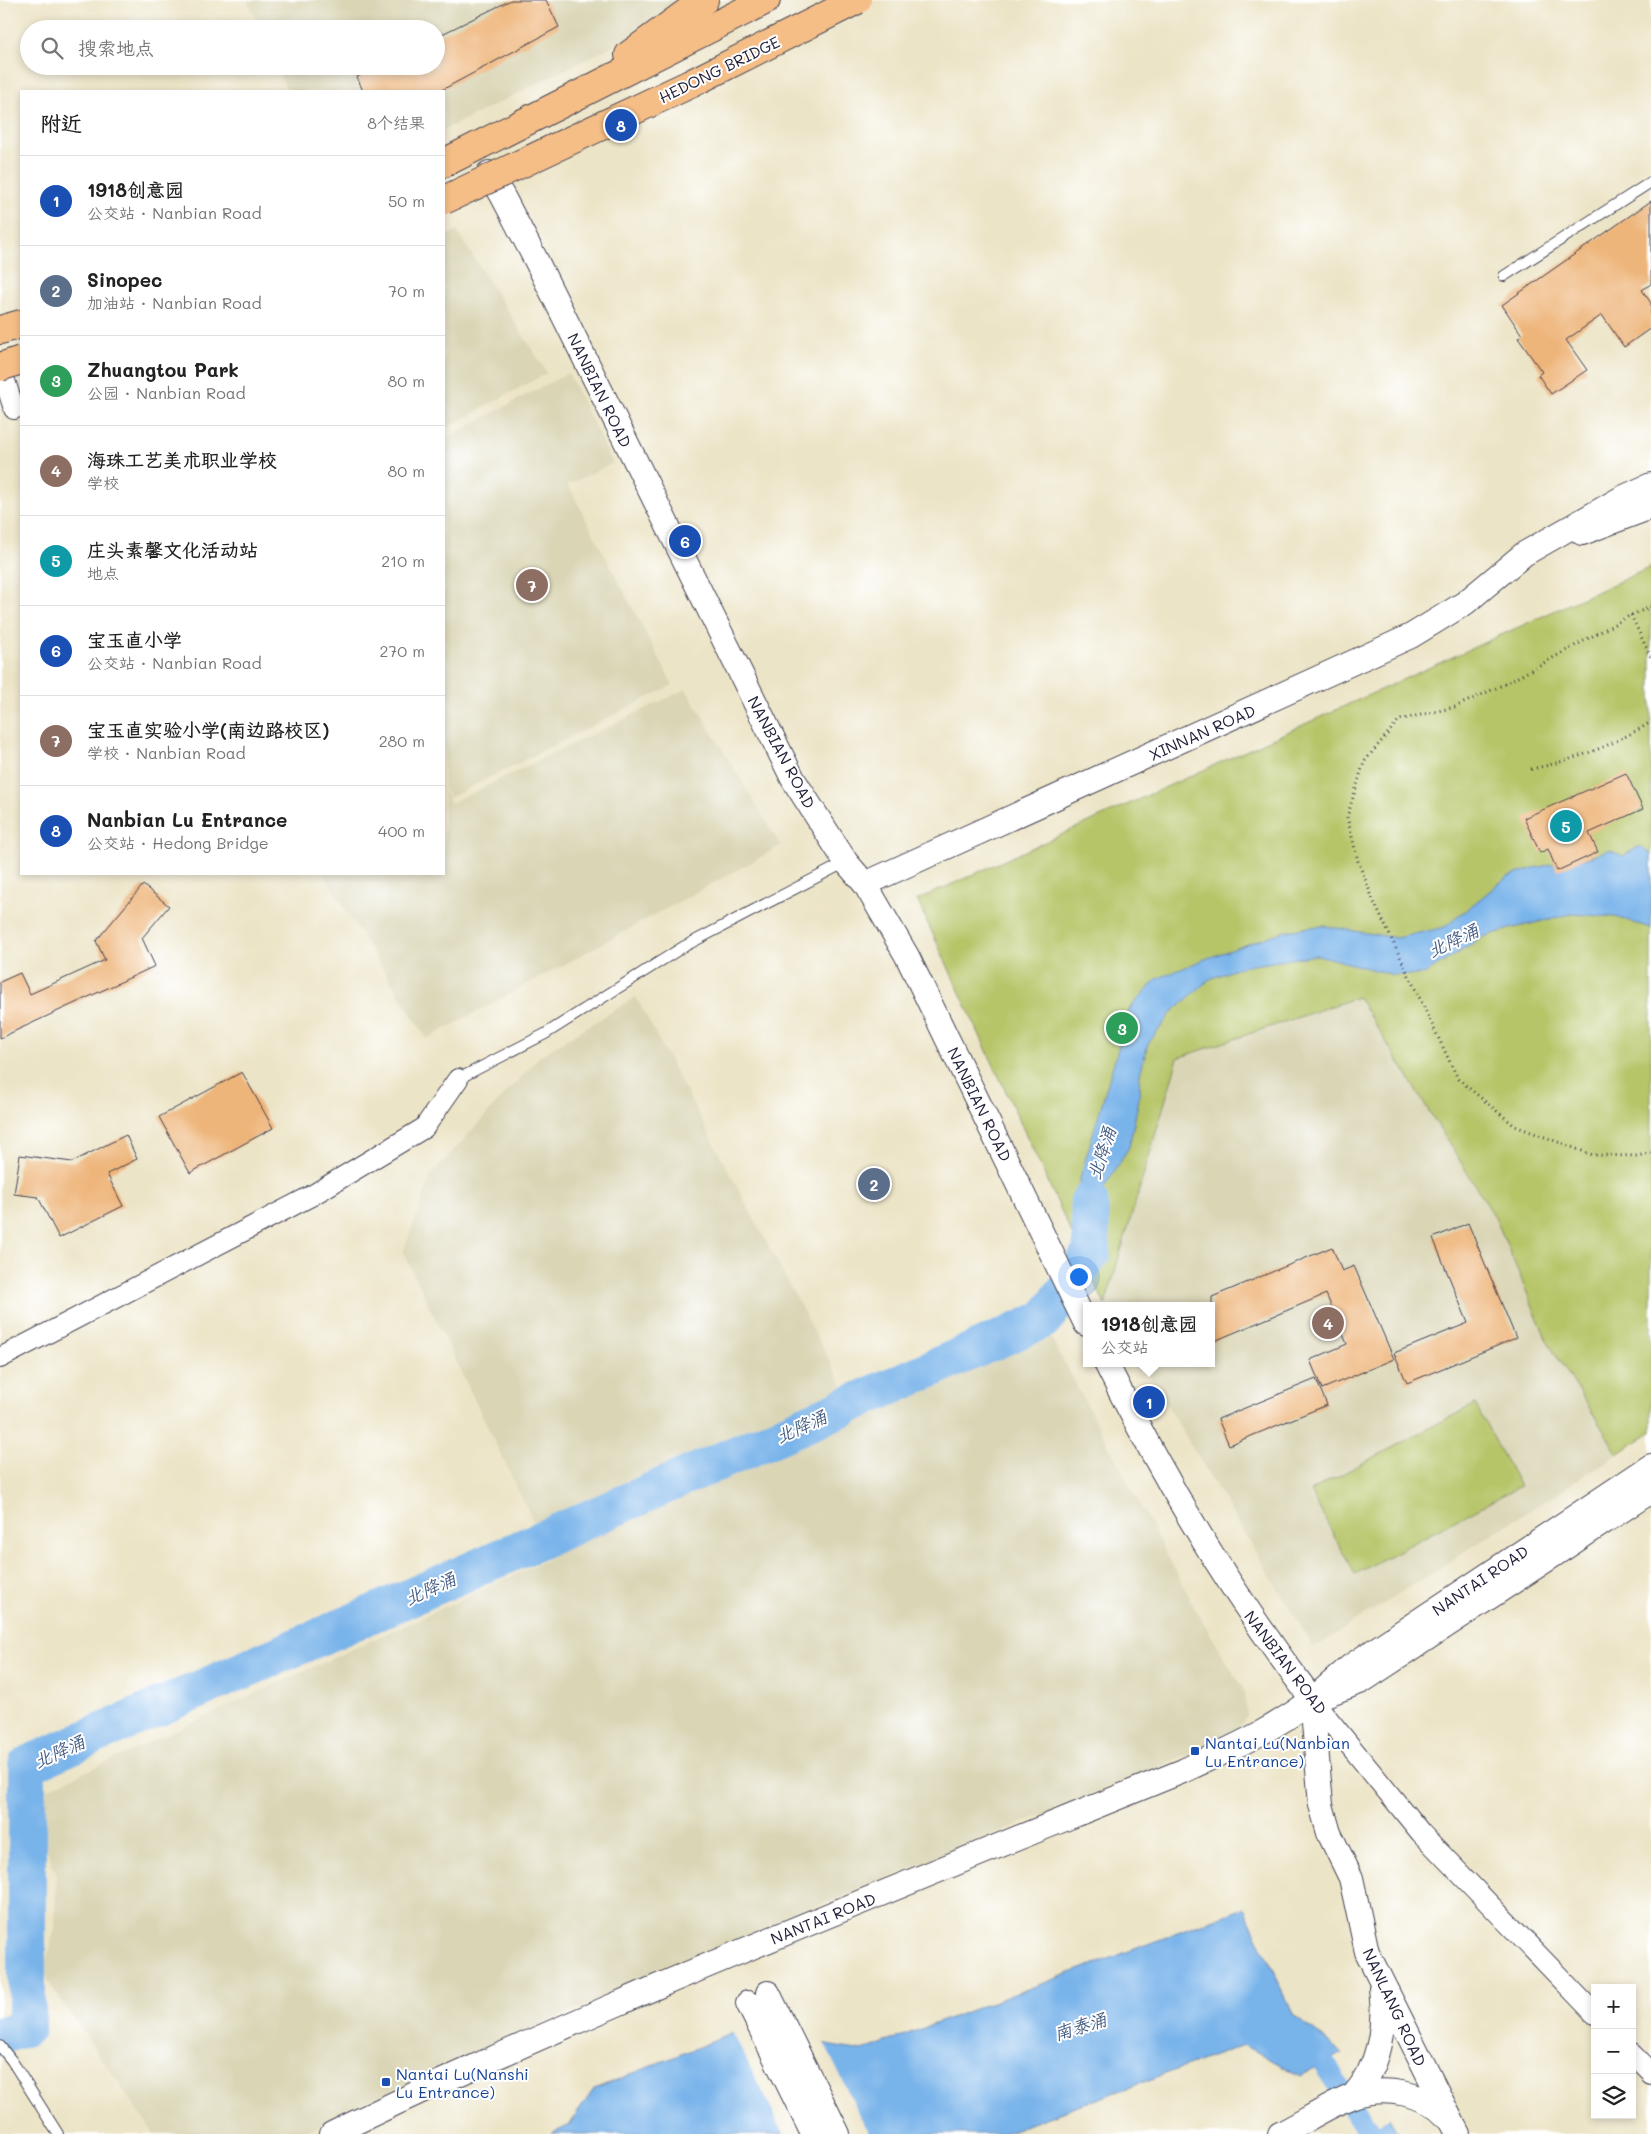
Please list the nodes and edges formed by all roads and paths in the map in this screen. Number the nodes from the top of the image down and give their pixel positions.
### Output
1 (704, 0) edge
2 (766, 0) edge
3 (839, 0) edge
4 (858, 0) edge
5 (563, 104) junction
6 (445, 163) edge
7 (488, 173) junction
8 (1651, 182) edge
9 (445, 194) edge
10 (445, 200) edge
11 (1504, 276) dead end
12 (20, 324) edge
13 (0, 330) edge
14 (20, 360) edge
15 (0, 366) edge
16 (12, 411) edge
17 (1651, 484) edge
18 (1651, 508) edge
19 (1524, 554) junction
20 (1651, 607) edge
21 (1631, 615) junction
22 (1651, 658) edge
23 (1651, 722) edge
24 (1530, 769) dead end
25 (846, 862) junction
26 (865, 884) junction
27 (458, 1079) joint
28 (1651, 1153) edge
29 (1083, 1318) edge
30 (0, 1358) edge
31 (1108, 1367) edge
32 (1651, 1466) edge
33 (1651, 1491) edge
34 (1312, 1699) junction
35 (1380, 1980) junction
36 (1591, 2010) edge
37 (0, 2046) edge
38 (1636, 2058) edge
39 (1651, 2073) edge
40 (1353, 2096) junction
41 (363, 2126) edge
42 (1455, 2129) edge
43 (58, 2134) edge
44 (332, 2134) edge
45 (813, 2134) edge
46 (838, 2134) edge
47 (1280, 2134) edge

1 - 5 main road
2 - 5 main road
3 - 7 street
4 - 10 main road, HEDONG BRIDGE, bridge
5 - 6 main road
7 - 9 street
7 - 25 street, NANBIAN ROAD
8 - 11 lane
12 - 13 main road
14 - 15 main road, bridge
15 - 16 street
17 - 19 street, XINNAN ROAD
18 - 19 street, XINNAN ROAD
19 - 26 street, XINNAN ROAD
20 - 21 path
21 - 22 path
21 - 28 path
23 - 24 path
25 - 26 street, NANBIAN ROAD
25 - 27 lane
26 - 29 street, NANBIAN ROAD
27 - 30 street
31 - 34 street, NANBIAN ROAD
32 - 34 street, NANTAI ROAD
33 - 34 street, NANTAI ROAD
34 - 35 street, NANLANG ROAD
34 - 36 street, NANBIAN ROAD
34 - 41 street, NANTAI ROAD
35 - 40 street
35 - 42 street, NANLANG ROAD
37 - 43 lane
38 - 39 street
40 - 42 street
40 - 47 street
41 - 44 street, NANTAI ROAD
45 - 46 street

